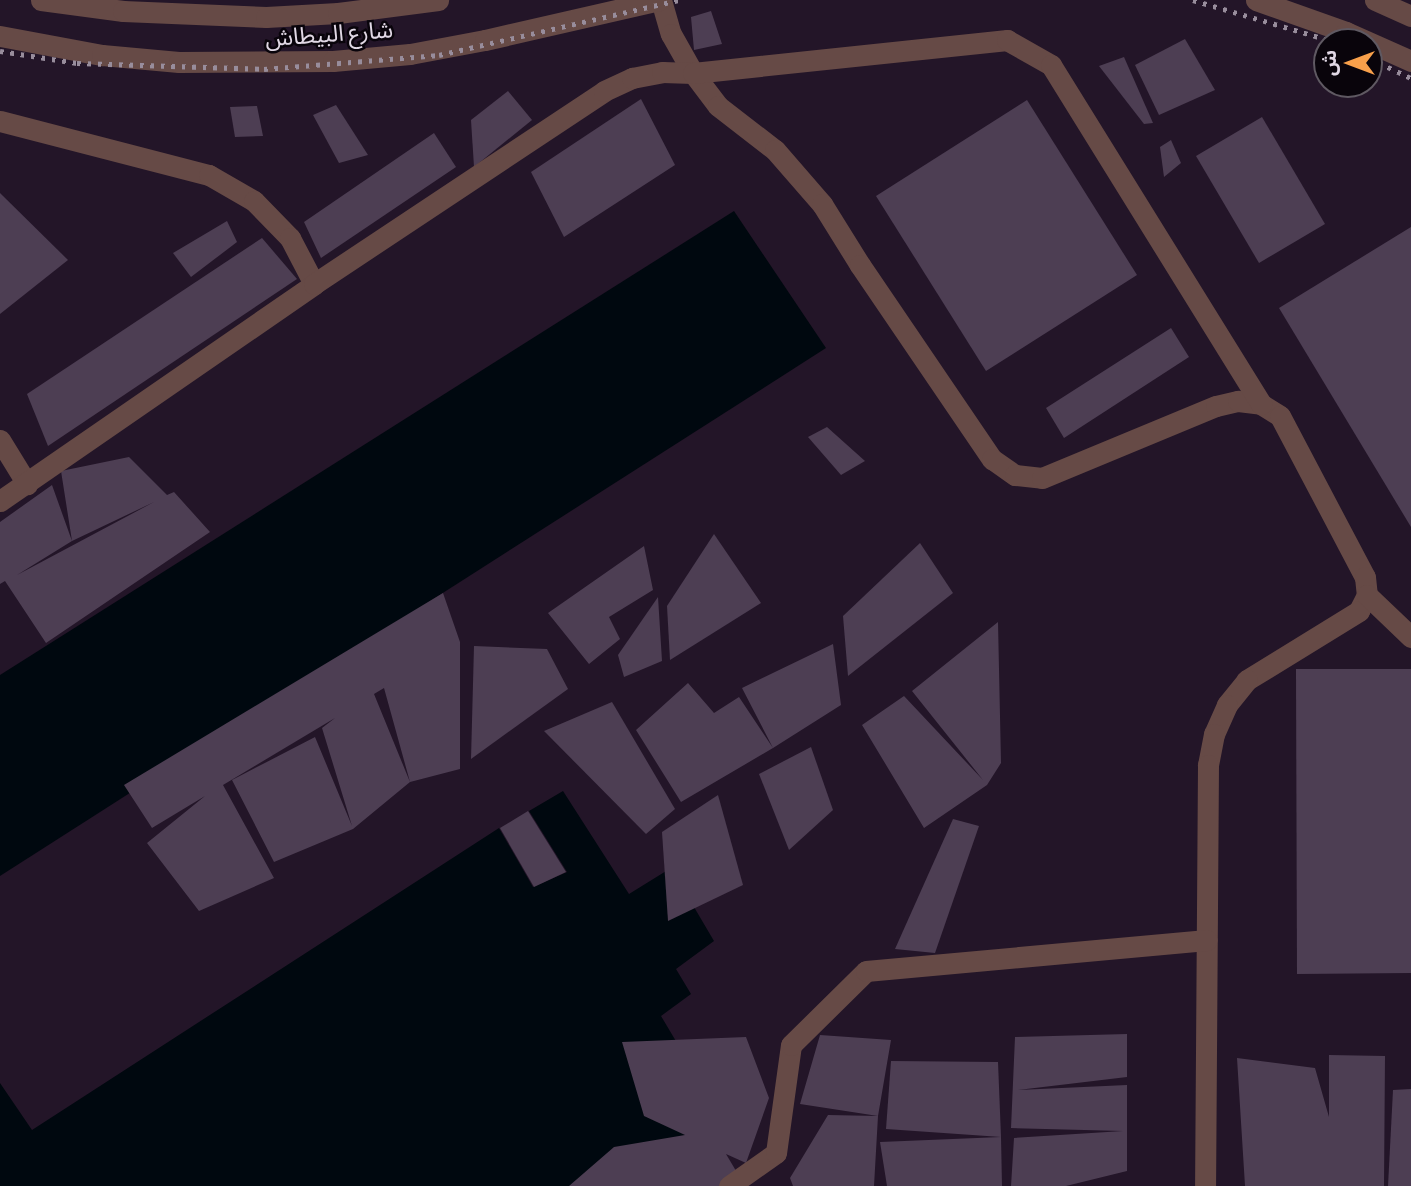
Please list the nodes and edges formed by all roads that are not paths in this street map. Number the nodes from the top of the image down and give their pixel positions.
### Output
1 (41, 0) edge
2 (438, 0) edge
3 (660, 0) edge
4 (1256, 0) edge
5 (1375, 0) edge
6 (1411, 16) edge
7 (0, 36) edge
8 (1411, 61) edge
9 (693, 73) junction
10 (0, 121) edge
11 (314, 284) junction
12 (1261, 404) junction
13 (0, 440) edge
14 (27, 484) junction
15 (0, 501) edge
16 (1367, 595) junction
17 (1411, 637) edge
18 (1208, 940) junction
19 (729, 1186) edge
20 (1206, 1186) edge

1 - 2 lane, شارع البيطاش
3 - 7 lane, شارع البيطاش
3 - 9 lane
4 - 8 lane
5 - 6 lane
9 - 11 lane
9 - 12 lane
9 - 12 lane
10 - 11 lane
11 - 14 lane
12 - 16 lane
13 - 14 lane
14 - 15 lane
16 - 17 lane
16 - 18 lane
18 - 19 lane
18 - 20 lane

